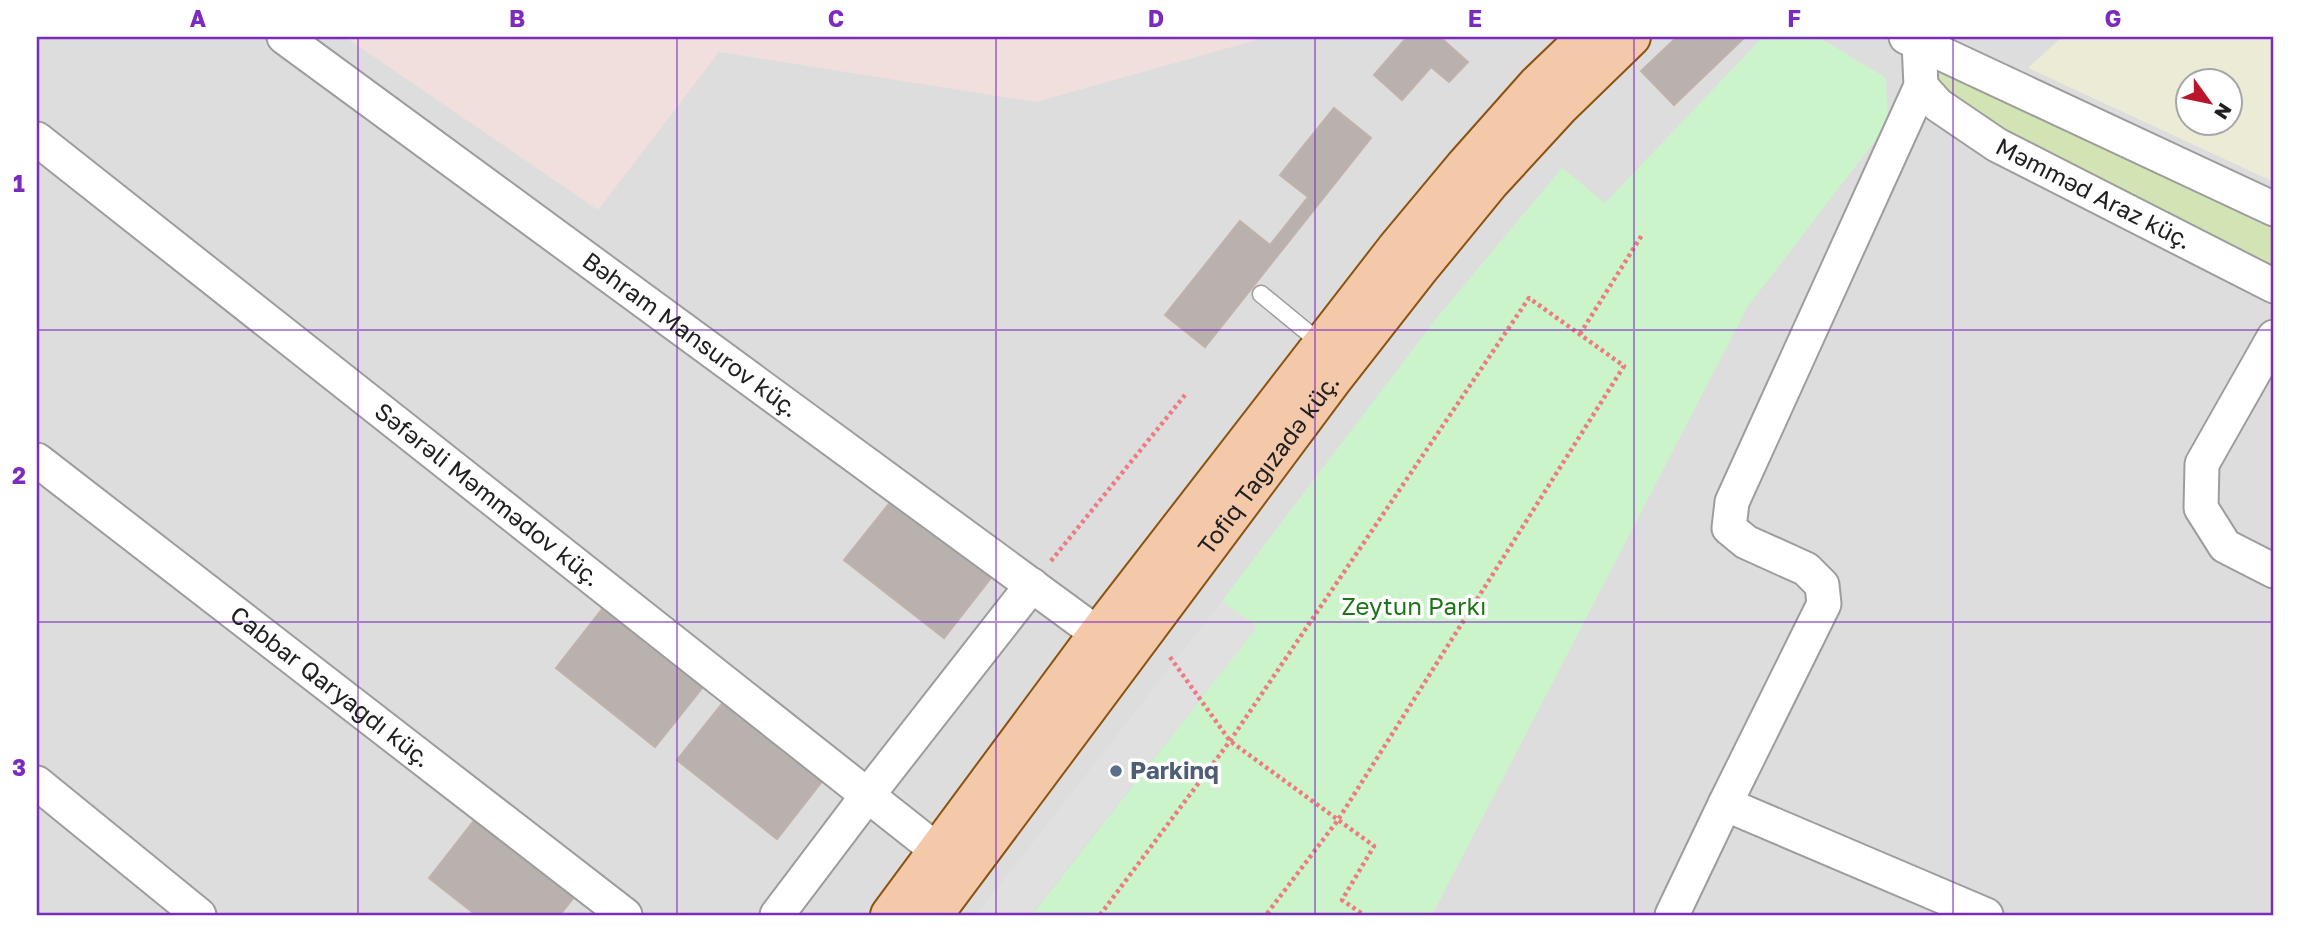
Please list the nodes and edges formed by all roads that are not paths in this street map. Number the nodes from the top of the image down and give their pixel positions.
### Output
1 (284, 37) edge
2 (1587, 37) edge
3 (1630, 37) edge
4 (1913, 40) edge
5 (1922, 86) junction
6 (37, 139) edge
7 (2274, 209) edge
8 (2274, 286) edge
9 (1261, 294) dead end
10 (2274, 337) edge
11 (1323, 345) junction
12 (37, 460) edge
13 (2274, 571) edge
14 (1031, 585) junction
15 (1098, 635) junction
16 (37, 783) edge
17 (867, 796) junction
18 (1725, 804) junction
19 (938, 851) junction
20 (200, 915) edge
21 (625, 915) edge
22 (777, 915) edge
23 (890, 915) edge
24 (933, 915) edge
25 (1672, 915) edge
26 (1986, 915) edge

1 - 14 street, Bəhram Mansurov küç.
2 - 11 main road, Tofiq Tağızadə küç.
3 - 24 main road, Tofiq Tağızadə küç.
4 - 5 street
4 - 7 street
5 - 8 street, Məmməd Araz küç.
5 - 18 street
6 - 17 street, Səfərəli Məmmədov küç.
9 - 11 lane
10 - 13 street
11 - 15 main road, Tofiq Tağızadə küç.
12 - 21 street, Cabbar Qaryağdı küç.
14 - 15 street, Bəhram Mansurov küç.
14 - 17 street
15 - 19 main road, Tofiq Tağızadə küç.
16 - 20 street
17 - 19 street, Səfərəli Məmmədov küç.
17 - 22 street
18 - 25 street
18 - 26 street
19 - 23 main road, Tofiq Tağızadə küç.

